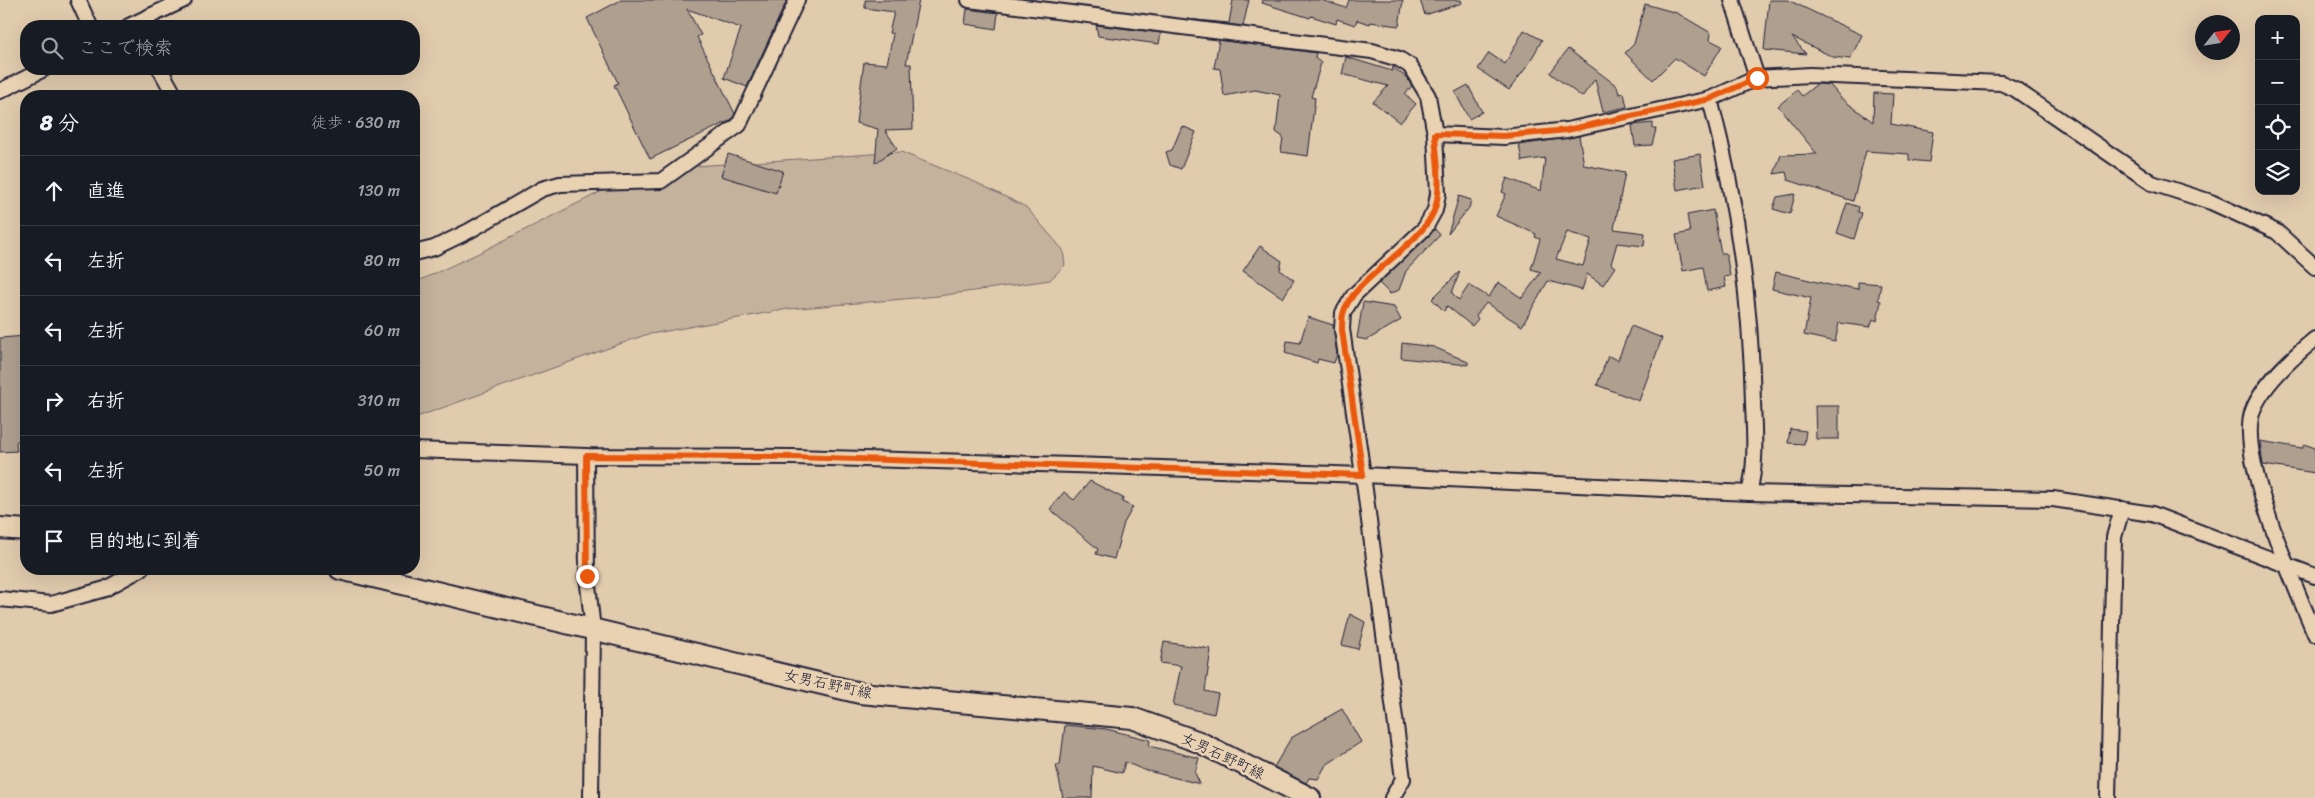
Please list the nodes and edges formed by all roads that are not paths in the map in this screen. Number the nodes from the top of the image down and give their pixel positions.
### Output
1 (78, 0) edge
2 (184, 0) edge
3 (797, 0) edge
4 (969, 0) edge
5 (1732, 0) edge
6 (87, 20) edge
7 (144, 20) edge
8 (32, 75) edge
9 (163, 75) edge
10 (1757, 78) junction
11 (172, 90) edge
12 (0, 91) edge
13 (1710, 99) junction
14 (1435, 134) junction
15 (420, 252) edge
16 (2315, 267) edge
17 (2315, 338) edge
18 (420, 450) edge
19 (586, 456) junction
20 (1363, 475) junction
21 (1748, 493) junction
22 (2122, 509) junction
23 (0, 528) edge
24 (20, 530) edge
25 (2286, 565) junction
26 (130, 575) edge
27 (365, 575) edge
28 (2315, 576) edge
29 (0, 599) edge
30 (593, 630) junction
31 (2315, 634) edge
32 (591, 798) edge
33 (1310, 798) edge
34 (1392, 798) edge
35 (2108, 798) edge

1 - 6 street
2 - 7 street
3 - 15 street
4 - 14 street
5 - 10 street
8 - 12 street
9 - 11 street
10 - 13 street
10 - 16 street
13 - 14 street
13 - 21 street
14 - 20 street
17 - 25 street
18 - 19 street
19 - 20 street
19 - 30 street
20 - 21 street
20 - 34 street
21 - 22 street
22 - 25 street
22 - 35 street
23 - 24 main road
25 - 28 street
25 - 31 street
26 - 29 street
27 - 30 main road, 女男石野町線
30 - 32 street
30 - 33 main road, 女男石野町線

